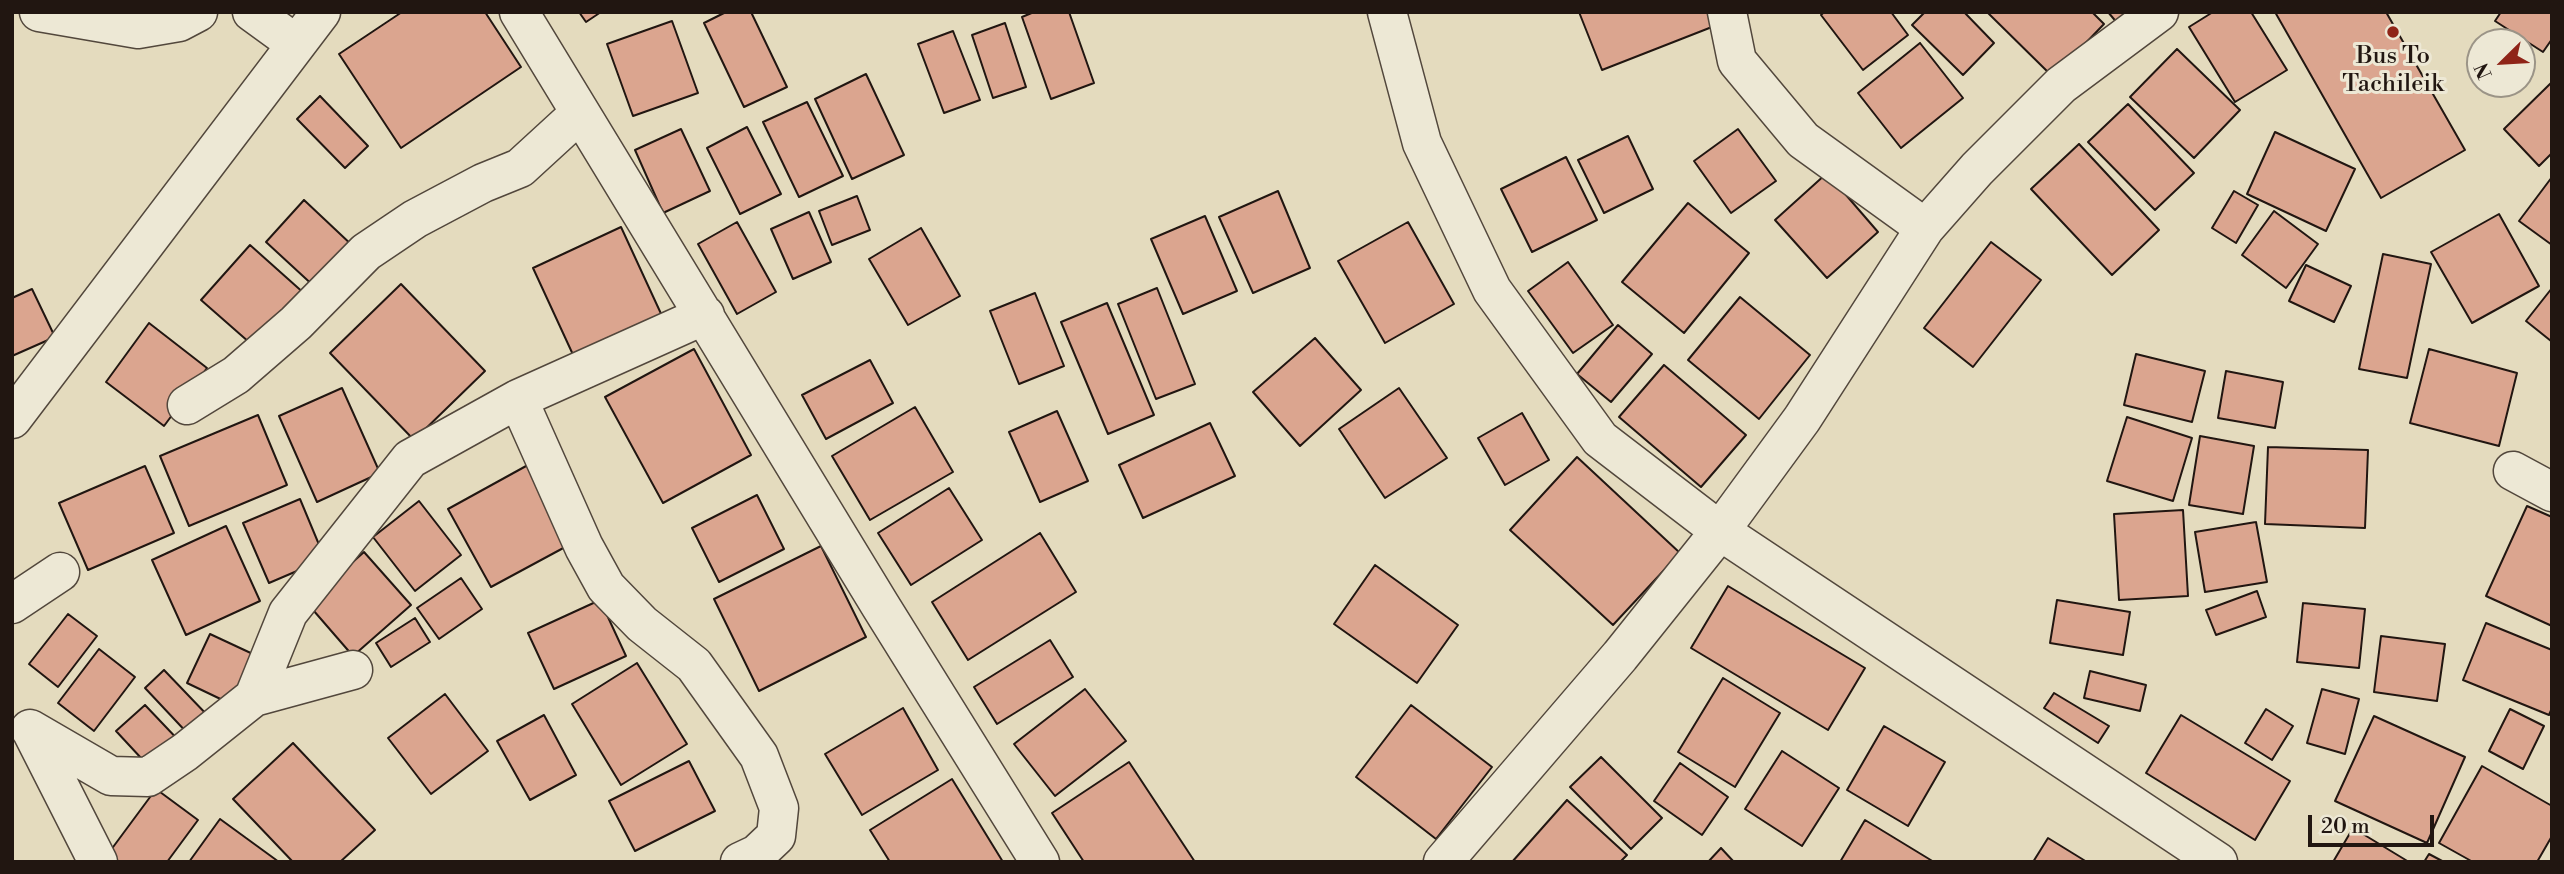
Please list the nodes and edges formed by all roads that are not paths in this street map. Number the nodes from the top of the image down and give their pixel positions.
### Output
1 (39, 12) edge
2 (198, 12) edge
3 (252, 12) edge
4 (321, 12) edge
5 (519, 12) edge
6 (1387, 12) edge
7 (1727, 12) edge
8 (2159, 12) edge
9 (296, 44) junction
10 (580, 113) junction
11 (1925, 228) junction
12 (705, 315) junction
13 (518, 399) junction
14 (187, 405) dead end
15 (12, 419) edge
16 (2513, 471) dead end
17 (2552, 492) edge
18 (1720, 531) junction
19 (60, 572) dead end
20 (12, 604) edge
21 (353, 670) dead end
22 (254, 697) junction
23 (21, 719) edge
24 (99, 862) edge
25 (740, 862) edge
26 (1041, 862) edge
27 (1443, 862) edge
28 (2218, 862) edge

1 - 2 street
3 - 9 street
4 - 9 street
5 - 10 street
6 - 18 street
7 - 11 street
8 - 11 street
9 - 15 street
10 - 12 street
10 - 14 street
11 - 18 street
12 - 13 street
12 - 26 street
13 - 22 street
13 - 25 street
16 - 17 street
18 - 27 street
18 - 28 street
19 - 20 street
21 - 22 street
22 - 23 street
23 - 24 street

